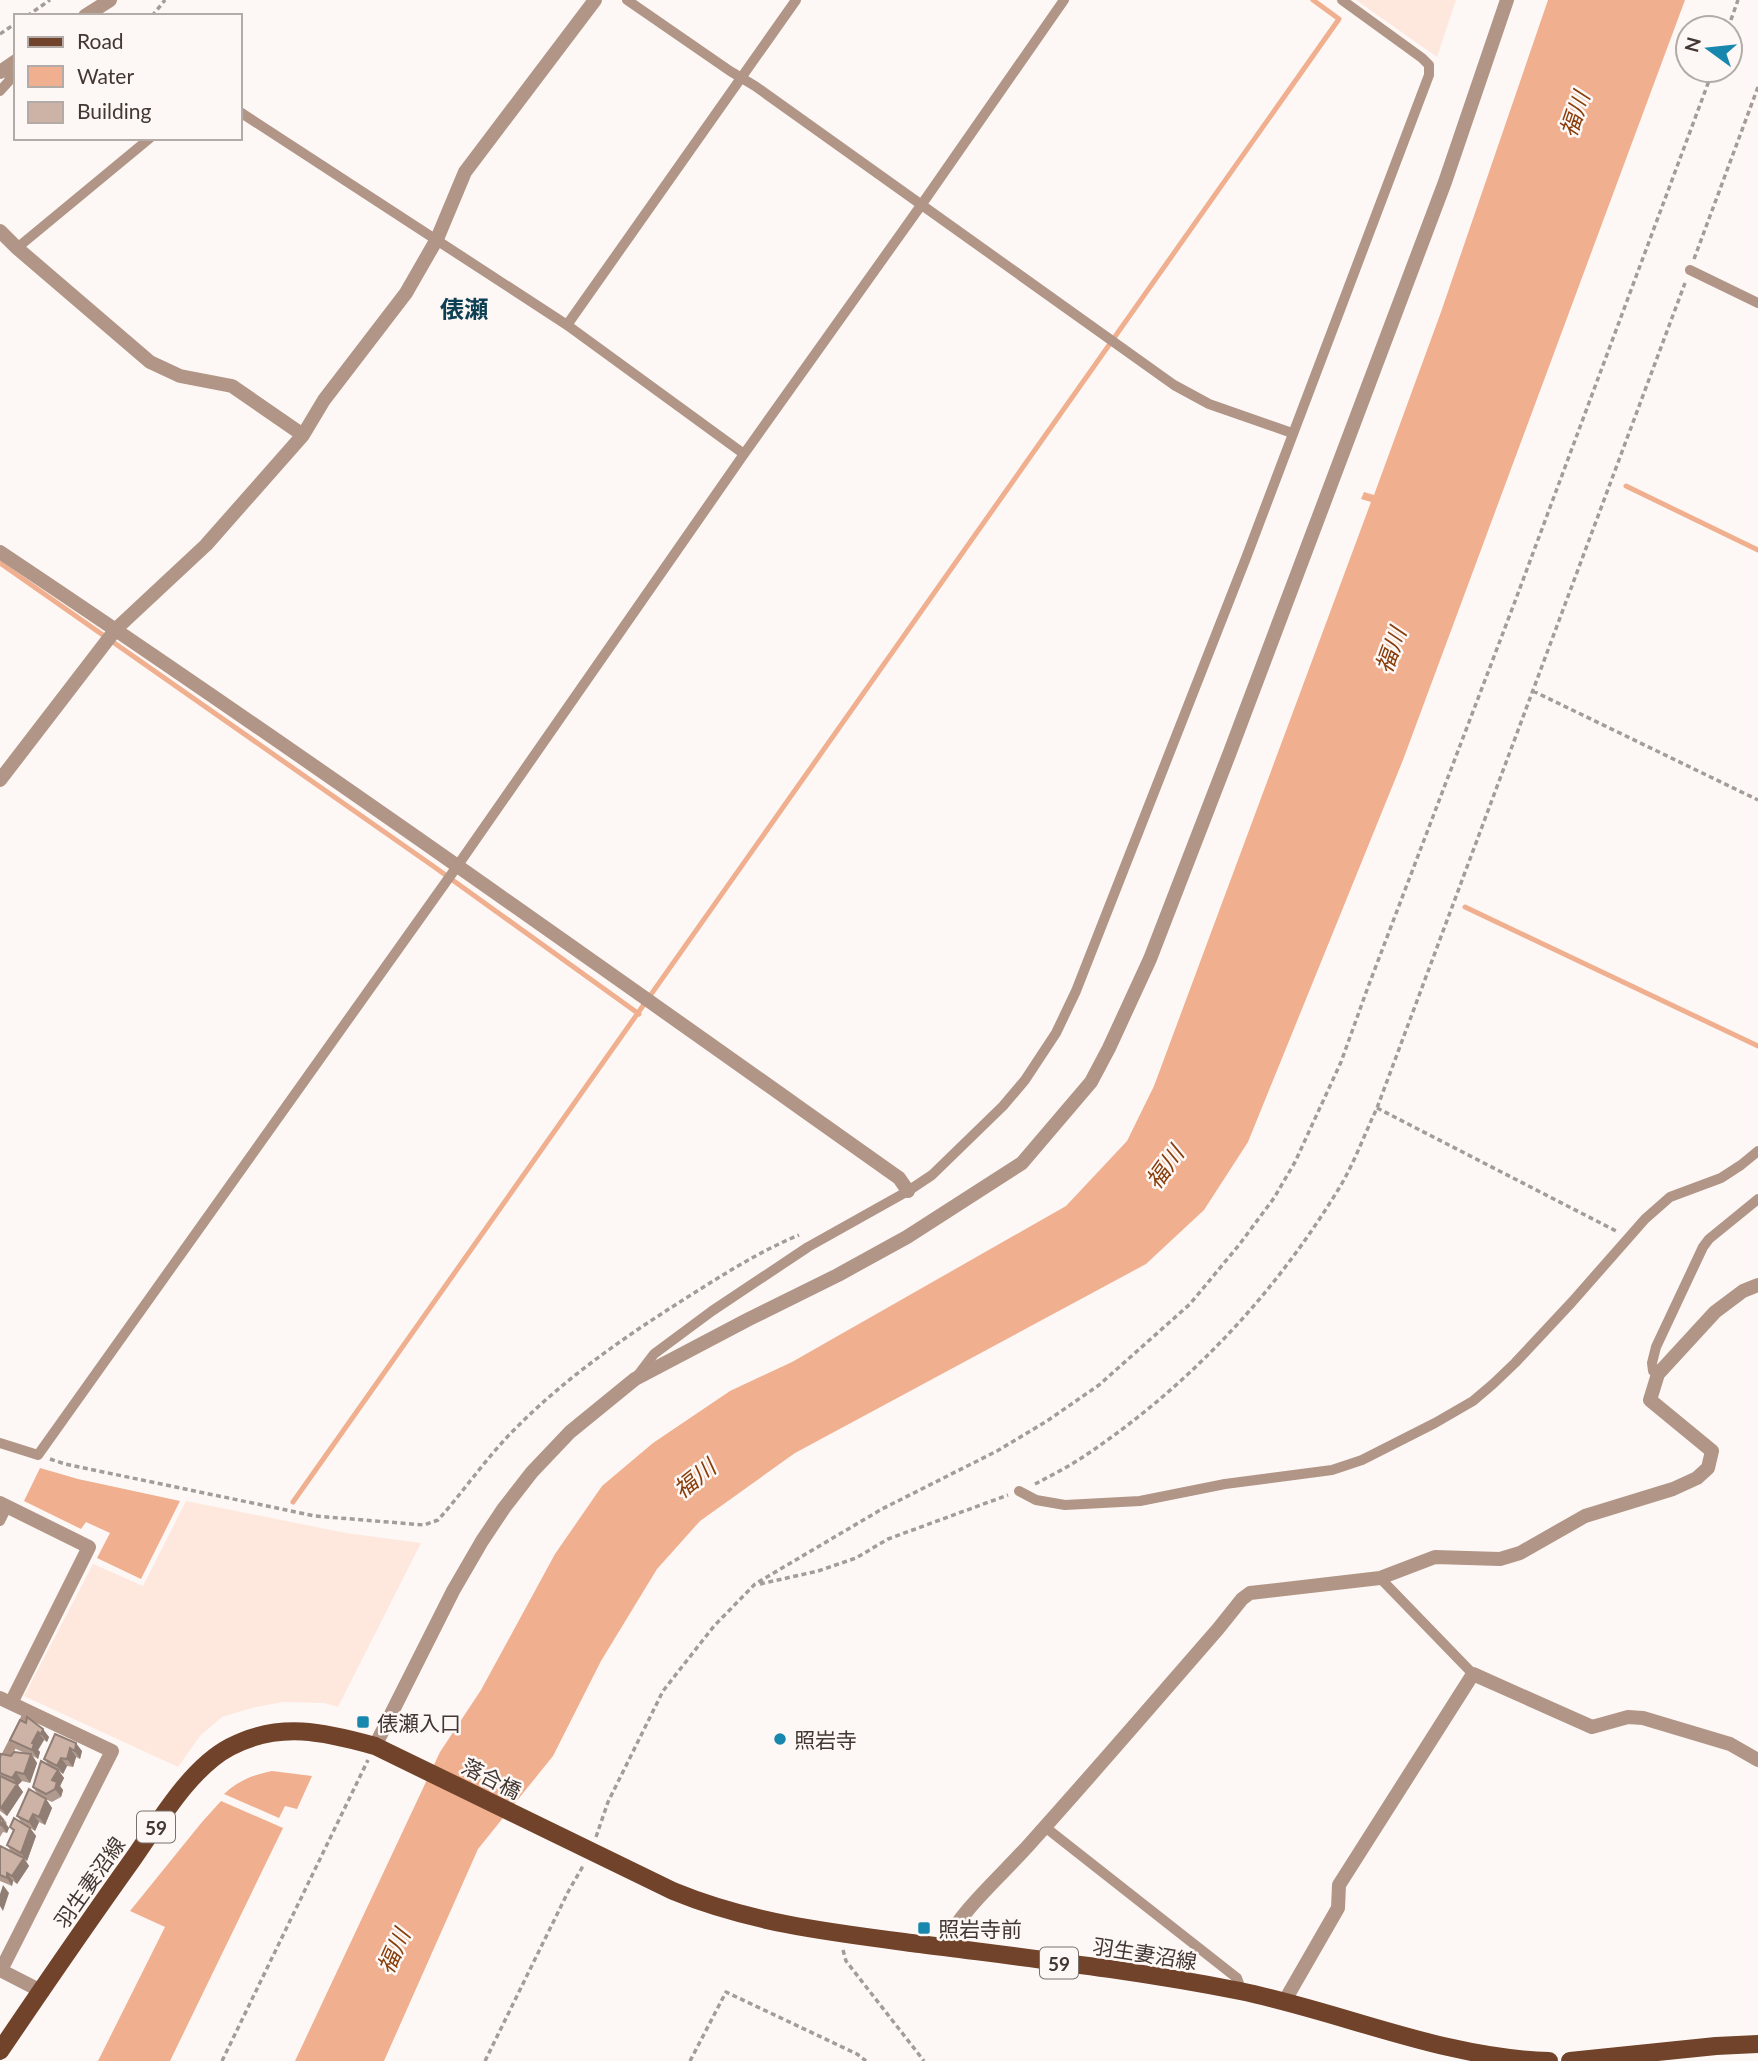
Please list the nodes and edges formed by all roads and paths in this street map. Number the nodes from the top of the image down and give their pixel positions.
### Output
1 (50, 0) edge
2 (110, 0) edge
3 (165, 0) edge
4 (595, 0) edge
5 (627, 0) edge
6 (796, 0) edge
7 (1064, 0) edge
8 (1342, 0) edge
9 (1507, 0) edge
10 (30, 14) edge
11 (88, 14) edge
12 (154, 14) edge
13 (9, 66) edge
14 (742, 79) junction
15 (1708, 84) edge
16 (1758, 87) edge
17 (0, 91) edge
18 (242, 113) edge
19 (147, 140) edge
20 (922, 204) junction
21 (437, 239) junction
22 (7, 242) edge
23 (1690, 270) junction
24 (1758, 303) edge
25 (566, 325) junction
26 (1292, 433) junction
27 (303, 435) junction
28 (744, 454) junction
29 (0, 552) edge
30 (116, 629) junction
31 (1532, 691) junction
32 (0, 780) edge
33 (1758, 800) edge
34 (458, 865) junction
35 (1377, 1108) junction
36 (1758, 1151) edge
37 (908, 1191) junction
38 (1758, 1199) edge
39 (802, 1233) dead end
40 (1629, 1237) junction
41 (1758, 1285) edge
42 (1658, 1374) junction
43 (635, 1379) junction
44 (0, 1443) edge
45 (38, 1455) junction
46 (1019, 1491) junction
47 (4, 1505) edge
48 (0, 1521) edge
49 (1380, 1578) junction
50 (755, 1584) junction
51 (1473, 1674) junction
52 (6, 1701) edge
53 (29, 1712) junction
54 (382, 1748) junction
55 (1758, 1760) edge
56 (0, 1768) edge
57 (364, 1768) dead end
58 (1045, 1827) junction
59 (584, 1849) junction
60 (838, 1933) junction
61 (942, 1947) junction
62 (1, 1970) edge
63 (41, 1991) junction
64 (1242, 1992) junction
65 (1284, 2002) junction
66 (1758, 2044) edge
67 (0, 2051) edge
68 (1480, 2057) edge
69 (222, 2061) edge
70 (485, 2061) edge
71 (690, 2061) edge
72 (866, 2061) edge
73 (924, 2061) edge
74 (1549, 2061) edge
75 (1570, 2061) edge

1 - 10 path
2 - 11 street
3 - 12 path
4 - 21 street
5 - 14 lane
6 - 14 lane
7 - 20 lane
8 - 26 lane
9 - 43 street
13 - 17 lane
14 - 20 lane
14 - 25 lane
15 - 50 path
16 - 23 path
18 - 21 lane
19 - 22 lane
20 - 26 lane
20 - 28 lane
21 - 25 lane
21 - 27 street
22 - 27 street
23 - 24 lane
23 - 31 path
25 - 28 lane
26 - 37 lane
27 - 30 street
28 - 34 lane
29 - 30 street
30 - 32 street
30 - 34 street
31 - 33 path
31 - 35 path
34 - 37 street
34 - 45 lane
35 - 40 path
35 - 46 path
36 - 40 lane
37 - 43 lane
38 - 42 lane
39 - 45 path
40 - 46 lane
41 - 42 street
42 - 49 street
43 - 54 street
44 - 45 lane
46 - 50 path
47 - 48 lane
47 - 52 street
49 - 51 lane
49 - 58 street
50 - 59 path
51 - 55 street
51 - 65 street
52 - 53 street
53 - 56 lane
53 - 62 street
54 - 59 main road, 落合橋 / 59
54 - 63 main road, 羽生妻沼線 / 59
57 - 69 path
58 - 61 street
58 - 64 lane
59 - 60 main road, 羽生妻沼線 / 59
59 - 70 path
60 - 61 main road, 羽生妻沼線 / 59
60 - 73 path
61 - 64 main road, 羽生妻沼線 / 59
62 - 63 street
63 - 67 main road, 羽生妻沼線 / 59
64 - 65 main road, 羽生妻沼線 / 59
65 - 68 main road, 羽生妻沼線 / 59
66 - 75 main road
68 - 74 main road, 羽生妻沼線 / 59
71 - 72 path

